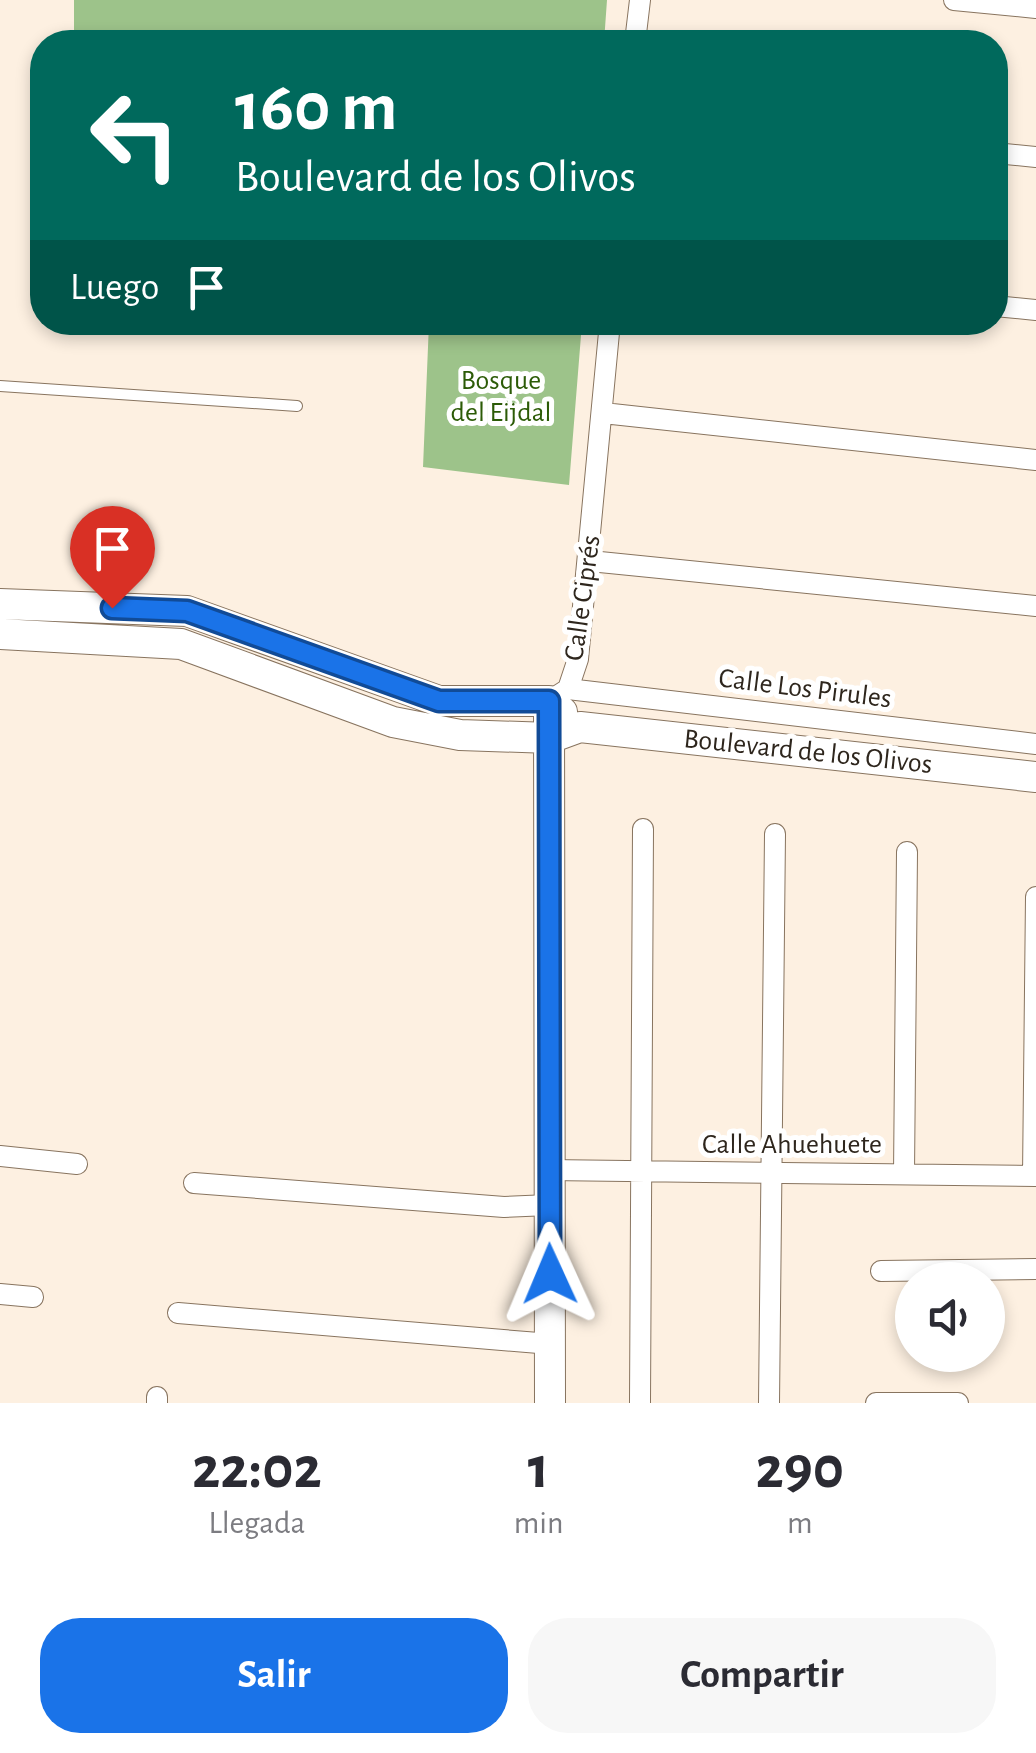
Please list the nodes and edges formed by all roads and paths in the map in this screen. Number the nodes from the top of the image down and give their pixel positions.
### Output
1 (640, 0) edge
2 (954, 0) edge
3 (1036, 8) edge
4 (637, 30) edge
5 (1008, 154) edge
6 (1036, 157) edge
7 (1008, 307) edge
8 (1036, 310) edge
9 (609, 335) edge
10 (0, 386) edge
11 (297, 406) dead end
12 (603, 413) junction
13 (1036, 460) edge
14 (590, 561) junction
15 (0, 604) edge
16 (1036, 606) edge
17 (0, 634) edge
18 (558, 695) junction
19 (580, 727) junction
20 (550, 738) junction
21 (1036, 744) edge
22 (1036, 777) edge
23 (643, 829) dead end
24 (775, 834) dead end
25 (907, 852) dead end
26 (1036, 897) edge
27 (0, 1156) edge
28 (77, 1164) dead end
29 (548, 1170) junction
30 (640, 1171) junction
31 (772, 1174) junction
32 (904, 1174) junction
33 (1034, 1176) edge
34 (194, 1183) dead end
35 (549, 1205) junction
36 (1036, 1270) edge
37 (881, 1272) dead end
38 (0, 1294) edge
39 (33, 1297) dead end
40 (178, 1313) dead end
41 (551, 1344) junction
42 (550, 1403) edge
43 (640, 1403) edge
44 (769, 1403) edge
45 (876, 1403) edge
46 (958, 1403) edge

1 - 4 street
2 - 3 street
5 - 6 street
7 - 8 street
9 - 12 street, Calle Ciprés
10 - 11 lane
12 - 13 street
12 - 14 street, Calle Ciprés
14 - 16 street
14 - 18 street, Calle Ciprés
15 - 18 street
17 - 20 street, Boulevard de los Olivos
18 - 19 street
18 - 20 street, Calle Ciprés
18 - 21 street, Calle Los Pirules
19 - 20 street, Boulevard de los Olivos
19 - 22 street, Boulevard de los Olivos
20 - 29 street, Calle Ciprés
23 - 30 street
24 - 31 street
25 - 32 street
26 - 33 street
27 - 28 street
29 - 30 street, Calle Ahuehuete
29 - 35 street, Calle Ciprés
30 - 31 street, Calle Ahuehuete
30 - 43 street
31 - 32 street, Calle Ahuehuete
31 - 44 street
32 - 33 street, Calle Ahuehuete
34 - 35 street
35 - 41 street, Calle Ciprés
36 - 37 street
38 - 39 street
40 - 41 street
41 - 42 street, Calle Ciprés
45 - 46 street

